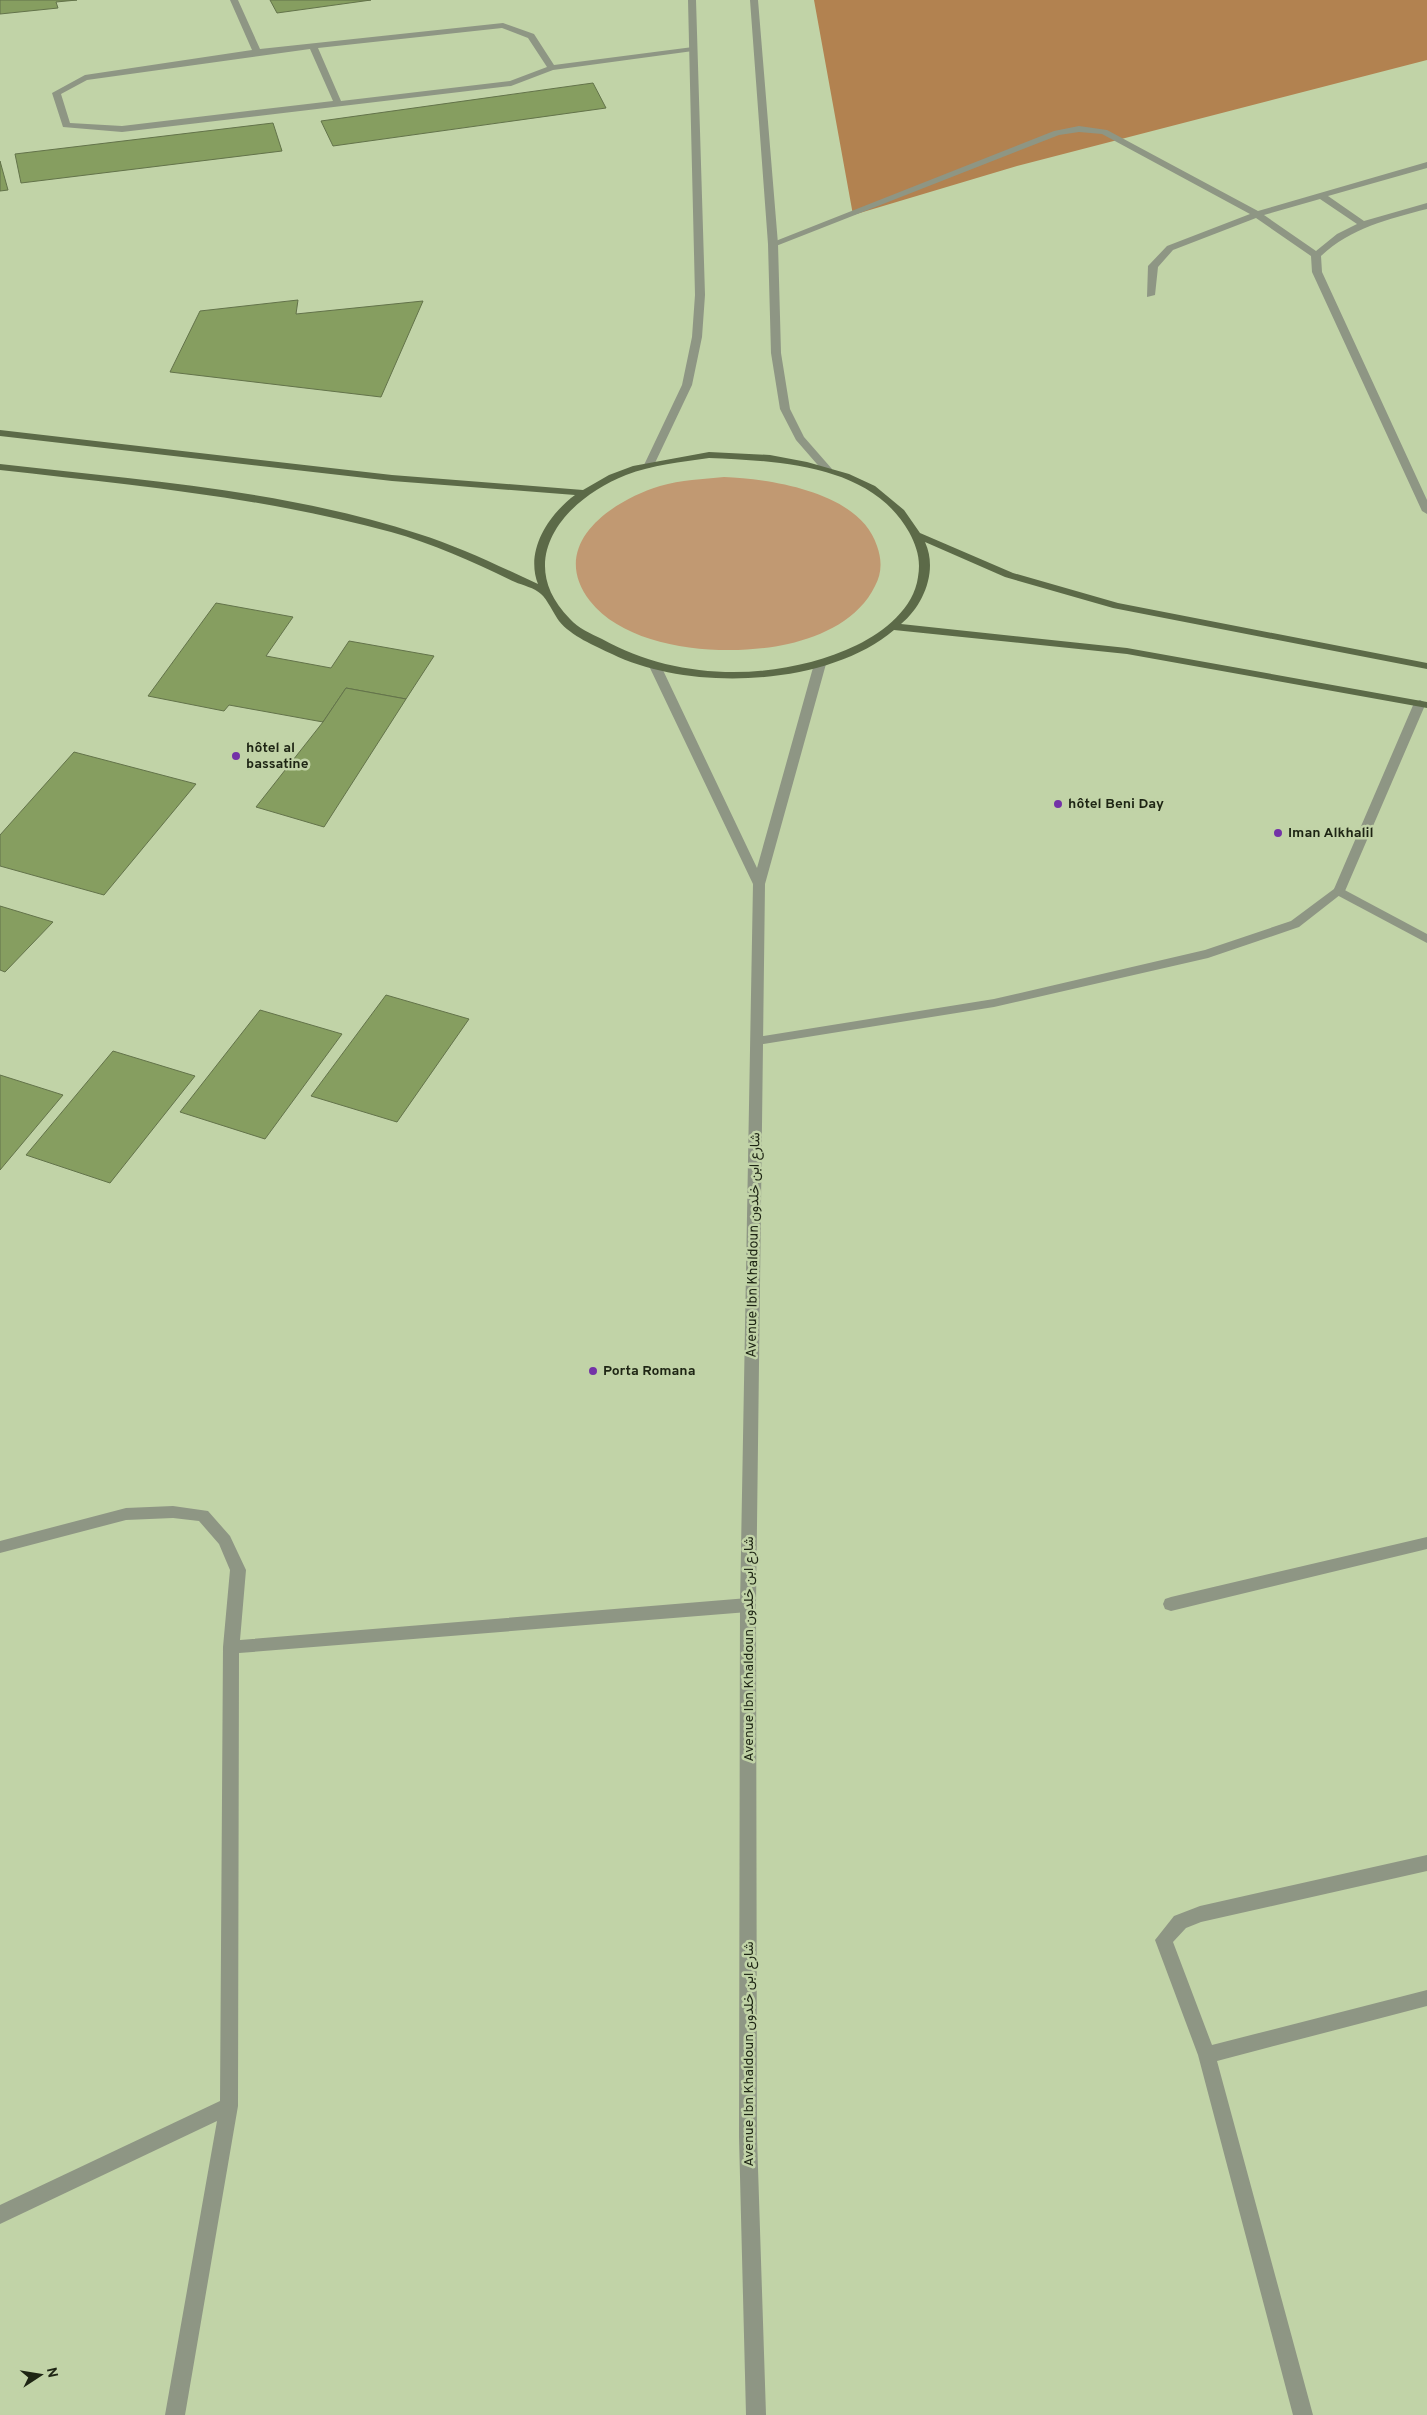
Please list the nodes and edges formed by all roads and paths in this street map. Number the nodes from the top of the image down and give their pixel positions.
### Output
1 (234, 0) edge
2 (692, 0) edge
3 (754, 0) edge
4 (313, 46) junction
5 (693, 49) junction
6 (257, 52) junction
7 (552, 68) junction
8 (338, 103) junction
9 (1427, 165) edge
10 (1322, 196) junction
11 (1427, 206) edge
12 (1256, 214) junction
13 (1362, 224) junction
14 (773, 244) junction
15 (1316, 255) junction
16 (1150, 295) dead end
17 (0, 433) edge
18 (649, 465) junction
19 (0, 467) edge
20 (828, 469) junction
21 (584, 493) junction
22 (1427, 511) edge
23 (920, 536) junction
24 (543, 591) junction
25 (894, 627) junction
26 (820, 664) junction
27 (655, 666) junction
28 (1427, 666) edge
29 (1423, 704) edge
30 (759, 884) junction
31 (1339, 890) junction
32 (1427, 939) edge
33 (757, 1041) junction
34 (1427, 1543) edge
35 (0, 1546) edge
36 (1170, 1604) dead end
37 (748, 1605) junction
38 (231, 1647) junction
39 (1427, 1863) edge
40 (1427, 1998) edge
41 (1207, 2055) junction
42 (228, 2106) junction
43 (0, 2215) edge
44 (176, 2415) edge
45 (756, 2415) edge
46 (1303, 2415) edge

1 - 6 street
2 - 5 street
3 - 14 street
4 - 6 street
4 - 7 street
4 - 8 street
5 - 7 street
5 - 18 street
6 - 8 street
7 - 8 street
9 - 10 street
10 - 12 street
10 - 13 street
11 - 13 street
12 - 14 street
12 - 15 street
12 - 16 street
13 - 15 street
14 - 20 street
15 - 22 street
17 - 21 main road
18 - 20 main road
18 - 21 main road
19 - 24 main road
20 - 23 main road
21 - 24 main road
23 - 25 main road
23 - 28 main road
24 - 27 main road
25 - 26 main road
25 - 29 main road
26 - 27 main road
26 - 30 street
27 - 30 street
29 - 31 street
30 - 33 street, Avenue Ibn Khaldoun شارع ابن خلدون
31 - 32 street
31 - 33 street
33 - 37 street, Avenue Ibn Khaldoun شارع ابن خلدون
34 - 36 street
35 - 38 street
37 - 38 street
37 - 45 street, Avenue Ibn Khaldoun شارع ابن خلدون
38 - 42 street
39 - 41 street
40 - 41 street
41 - 46 street
42 - 43 street
42 - 44 street

